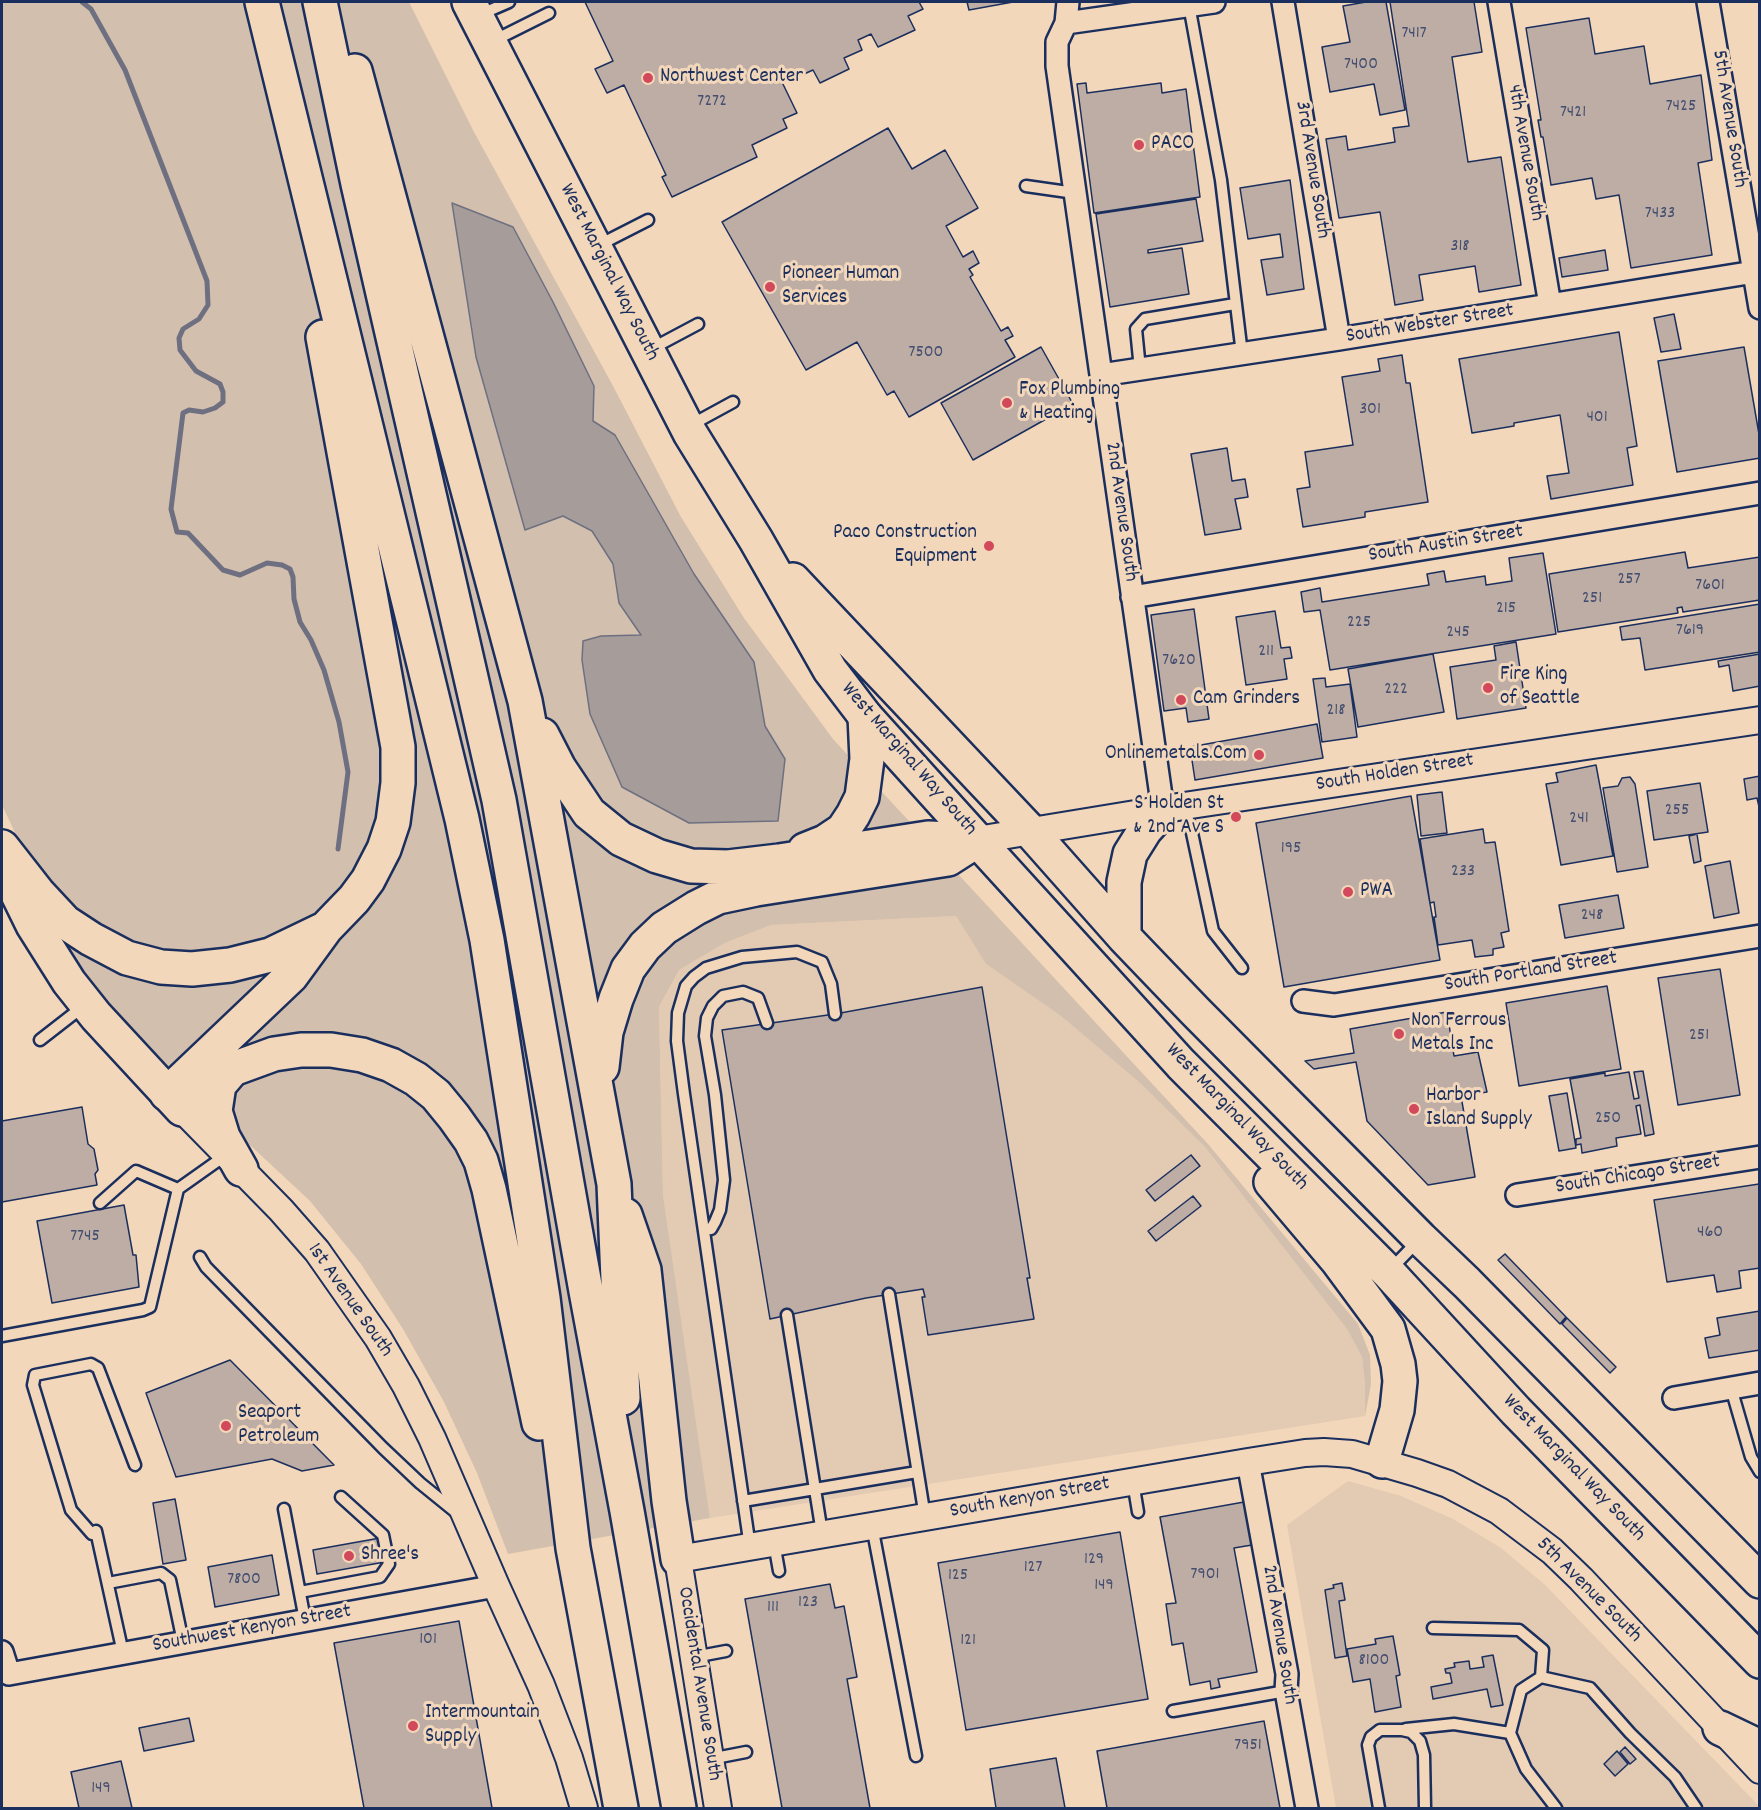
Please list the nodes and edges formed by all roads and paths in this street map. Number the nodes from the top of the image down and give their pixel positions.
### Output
1 (262, 2) edge
2 (320, 2) edge
3 (332, 2) edge
4 (509, 2) edge
5 (1068, 2) edge
6 (1214, 2) edge
7 (1283, 2) edge
8 (1499, 2) edge
9 (1708, 2) edge
10 (1189, 5) junction
11 (549, 13) dead end
12 (478, 20) edge
13 (1066, 23) junction
14 (1026, 186) dead end
15 (1075, 193) junction
16 (648, 220) dead end
17 (595, 248) junction
18 (1756, 272) edge
19 (1235, 304) junction
20 (1550, 305) junction
21 (1760, 308) edge
22 (698, 324) dead end
23 (1339, 339) junction
24 (648, 351) junction
25 (1242, 354) junction
26 (1140, 369) junction
27 (1101, 375) junction
28 (733, 402) dead end
29 (687, 428) junction
30 (1760, 494) edge
31 (756, 540) junction
32 (1132, 597) junction
33 (525, 701) junction
34 (865, 716) junction
35 (1760, 720) edge
36 (1173, 808) junction
37 (1031, 832) junction
38 (977, 840) junction
39 (2, 847) edge
40 (779, 861) junction
41 (2, 862) edge
42 (326, 927) junction
43 (1124, 936) junction
44 (1760, 936) edge
45 (1242, 968) dead end
46 (1303, 1001) dead end
47 (86, 1004) junction
48 (836, 1014) dead end
49 (767, 1023) dead end
50 (39, 1040) dead end
51 (1181, 1064) junction
52 (233, 1069) junction
53 (599, 1097) junction
54 (174, 1102) junction
55 (1760, 1157) edge
56 (234, 1162) junction
57 (614, 1184) junction
58 (178, 1189) junction
59 (1517, 1195) dead end
60 (100, 1203) dead end
61 (704, 1230) junction
62 (1421, 1239) junction
63 (200, 1257) dead end
64 (1388, 1272) junction
65 (889, 1294) dead end
66 (787, 1315) dead end
67 (2, 1336) edge
68 (1760, 1383) edge
69 (1731, 1388) junction
70 (1674, 1398) dead end
71 (1382, 1461) junction
72 (1248, 1462) junction
73 (135, 1465) dead end
74 (917, 1472) junction
75 (1760, 1472) edge
76 (1133, 1482) junction
77 (815, 1489) junction
78 (341, 1497) dead end
79 (743, 1501) junction
80 (284, 1509) dead end
81 (627, 1511) junction
82 (1138, 1512) dead end
83 (925, 1517) junction
84 (471, 1524) junction
85 (872, 1526) junction
86 (823, 1535) junction
87 (762, 1545) junction
88 (573, 1548) junction
89 (678, 1559) junction
90 (780, 1571) dead end
91 (1760, 1581) edge
92 (108, 1583) junction
93 (496, 1586) junction
94 (300, 1592) junction
95 (305, 1620) junction
96 (1433, 1628) dead end
97 (183, 1642) junction
98 (726, 1651) dead end
99 (2, 1652) edge
100 (123, 1653) junction
101 (694, 1657) junction
102 (1760, 1661) edge
103 (1541, 1677) junction
104 (1286, 1691) junction
105 (1173, 1711) dead end
106 (1720, 1728) junction
107 (1402, 1730) junction
108 (1510, 1733) junction
109 (1760, 1747) edge
110 (746, 1752) dead end
111 (916, 1756) dead end
112 (710, 1759) junction
113 (1760, 1770) edge
114 (584, 1809) edge
115 (621, 1809) edge
116 (679, 1809) edge
117 (718, 1809) edge
118 (1307, 1809) edge
119 (1379, 1809) edge
120 (1425, 1809) edge
121 (1556, 1809) edge
122 (1696, 1809) edge

1 - 42 main road
1 - 88 main road
2 - 81 main road
3 - 33 main road
4 - 12 lane
5 - 13 street, 2nd Avenue South
6 - 10 street
7 - 23 street, 3rd Avenue South
8 - 20 street, 4th Avenue South
9 - 18 street, 5th Avenue South
10 - 13 street
10 - 19 lane
11 - 12 lane
12 - 17 main road, West Marginal Way South
13 - 15 street, 2nd Avenue South
14 - 15 lane
15 - 27 street, 2nd Avenue South
16 - 17 lane
17 - 24 main road, West Marginal Way South
18 - 20 street, South Webster Street
18 - 21 street, 5th Avenue South
19 - 25 lane
19 - 26 lane
20 - 23 street, South Webster Street
22 - 24 lane
23 - 25 street, South Webster Street
24 - 29 main road, West Marginal Way South
25 - 26 street, South Webster Street
26 - 27 street, South Webster Street
27 - 32 street, 2nd Avenue South
28 - 29 lane
29 - 31 main road, West Marginal Way South
30 - 32 street, South Austin Street
31 - 34 main road, West Marginal Way South
31 - 37 main road, West Marginal Way South
32 - 36 street, 2nd Avenue South
33 - 40 main road
33 - 53 main road
34 - 38 main road, West Marginal Way South
34 - 40 main road
35 - 36 street, South Holden Street
36 - 37 street, South Holden Street
36 - 43 main road
36 - 45 lane
37 - 38 street, South Holden Street
37 - 43 main road, West Marginal Way South
38 - 40 main road
38 - 51 main road, West Marginal Way South
38 - 53 main road
39 - 42 main road
41 - 47 main road, 1st Avenue South
42 - 54 main road
43 - 62 main road, West Marginal Way South
44 - 46 street, South Portland Street
47 - 50 lane
47 - 54 main road, 1st Avenue South
48 - 61 lane
49 - 61 lane
51 - 64 main road, West Marginal Way South
51 - 71 main road
52 - 54 main road
52 - 56 main road
52 - 88 main road
53 - 57 main road
54 - 56 street, 1st Avenue South
55 - 59 street, South Chicago Street
56 - 58 lane
56 - 84 street, 1st Avenue South
57 - 81 main road
57 - 89 main road
58 - 60 lane
58 - 67 lane
61 - 79 lane
62 - 64 lane
62 - 91 main road, West Marginal Way South
63 - 84 lane
64 - 102 main road, West Marginal Way South
65 - 74 lane
66 - 77 lane
68 - 69 street
69 - 70 street
69 - 75 lane
71 - 72 street, South Kenyon Street
71 - 106 street, 5th Avenue South
72 - 76 street, South Kenyon Street
72 - 104 street, 2nd Avenue South
73 - 92 lane
74 - 77 lane
74 - 83 lane
76 - 82 lane
76 - 83 street, South Kenyon Street
77 - 79 lane
77 - 86 lane
78 - 94 lane
79 - 87 lane
80 - 94 lane
81 - 116 main road
83 - 85 street, South Kenyon Street
84 - 93 street, 1st Avenue South
85 - 86 street, South Kenyon Street
85 - 111 lane
86 - 87 street, South Kenyon Street
87 - 89 street, South Kenyon Street
87 - 90 lane
88 - 115 main road
89 - 101 street, Occidental Avenue South
92 - 97 lane
92 - 100 lane
93 - 95 street, Southwest Kenyon Street
93 - 114 street, 1st Avenue South
94 - 95 lane
95 - 97 street, Southwest Kenyon Street
96 - 103 lane
97 - 100 street, Southwest Kenyon Street
98 - 101 lane
99 - 100 street, Southwest Kenyon Street
101 - 112 street, Occidental Avenue South
103 - 108 lane
103 - 122 lane
104 - 105 lane
104 - 118 street, 2nd Avenue South
106 - 109 main road
106 - 113 street, 5th Avenue South
107 - 108 lane
107 - 119 lane
107 - 120 lane
108 - 121 lane
110 - 112 lane
112 - 117 street, Occidental Avenue South

